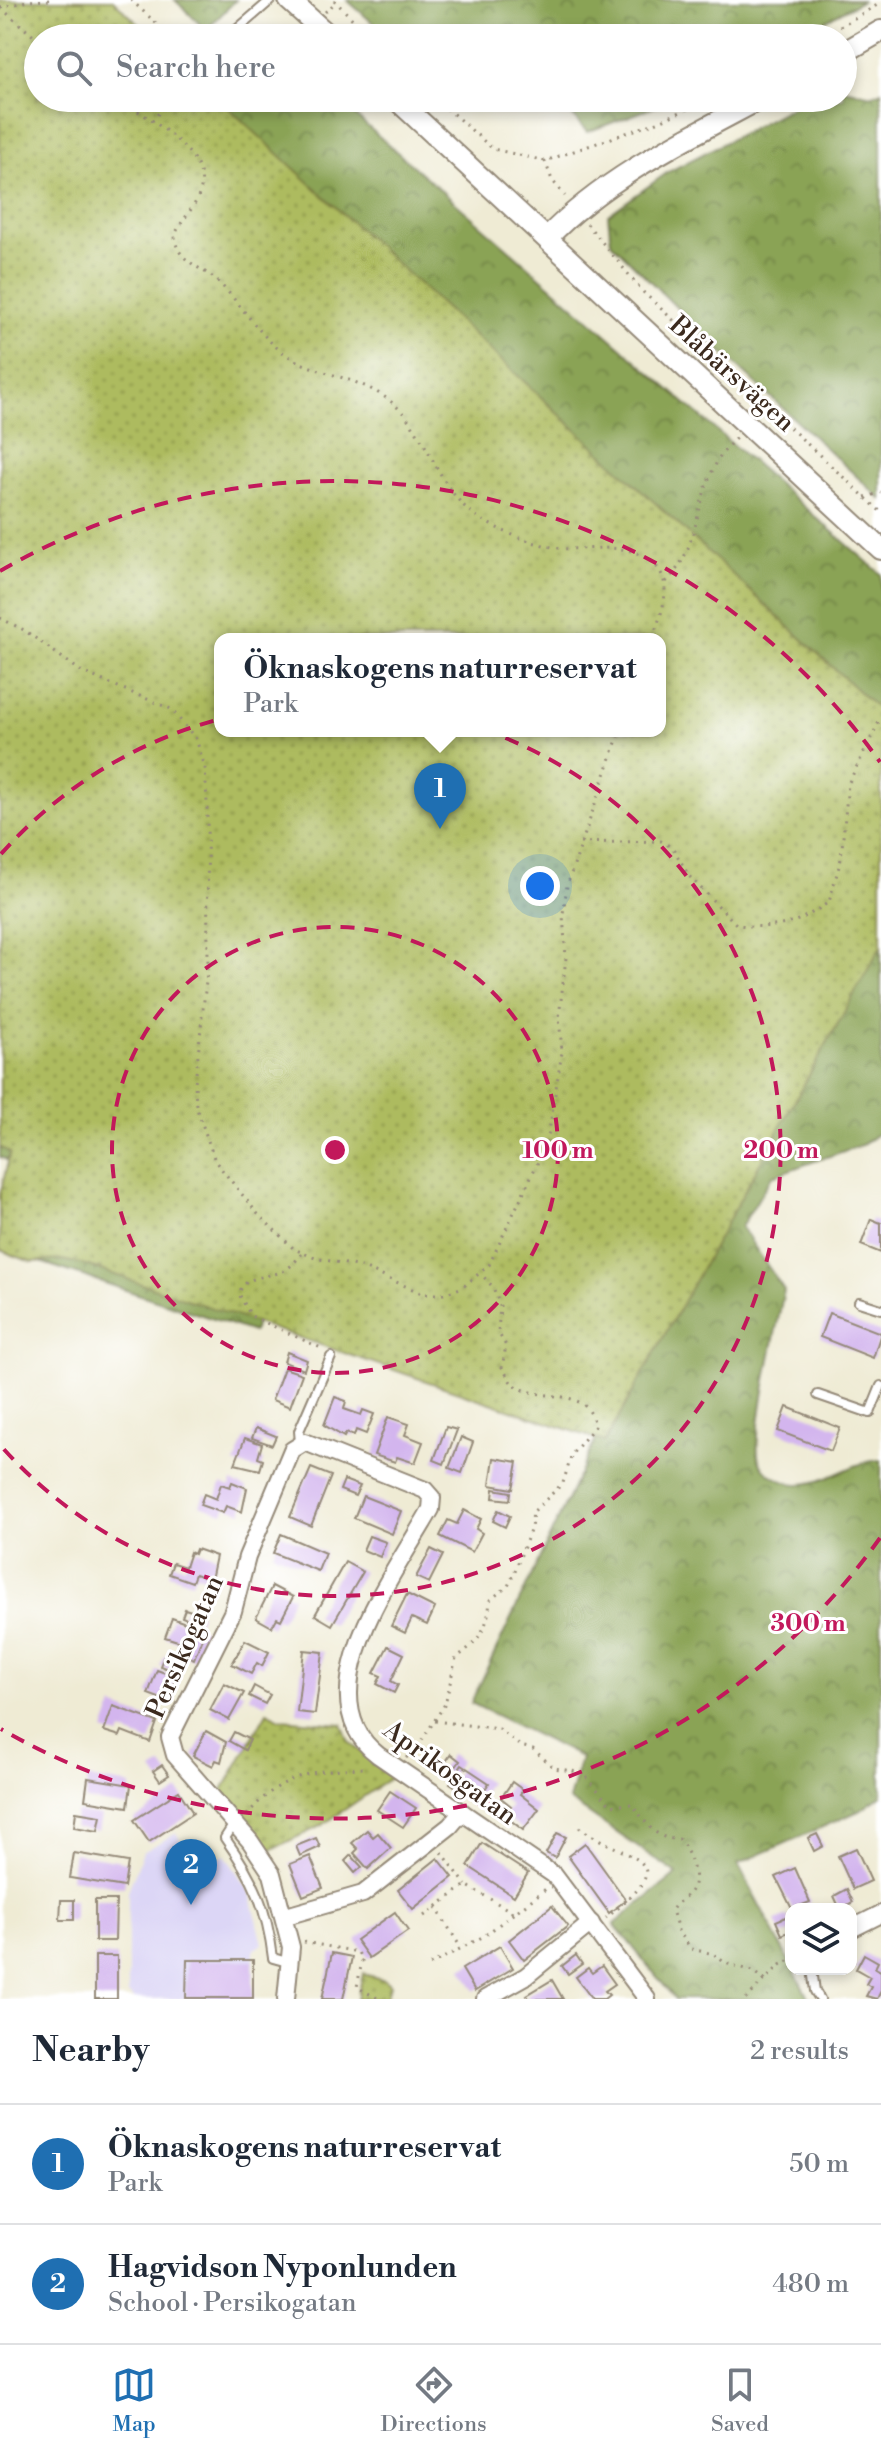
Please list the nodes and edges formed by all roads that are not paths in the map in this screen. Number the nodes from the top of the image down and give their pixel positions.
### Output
1 (271, 0) edge
2 (289, 0) edge
3 (243, 24) edge
4 (316, 24) edge
5 (881, 31) edge
6 (857, 45) edge
7 (410, 112) edge
8 (738, 112) edge
9 (547, 238) junction
10 (881, 549) edge
11 (859, 1302) dead end
12 (881, 1309) edge
13 (331, 1357) road end
14 (881, 1386) edge
15 (818, 1395) dead end
16 (305, 1443) junction
17 (462, 1812) junction
18 (234, 1824) junction
19 (881, 1914) edge
20 (286, 1916) junction
21 (593, 1926) junction
22 (857, 1926) edge
23 (291, 1964) junction
24 (813, 1975) edge
25 (286, 1999) edge
26 (485, 1999) edge
27 (647, 1999) edge
28 (820, 1999) edge

1 - 3 lane
2 - 4 street
5 - 6 street
7 - 9 street, Blåbärsvägen
8 - 9 street
9 - 10 street, Blåbärsvägen
11 - 12 lane
13 - 16 lane
14 - 15 lane
16 - 17 street, Aprikosgatan
16 - 18 street, Persikogatan
17 - 20 street
17 - 21 street, Aprikosgatan
18 - 20 street, Persikogatan
18 - 23 lane
19 - 22 street
20 - 23 street, Persikogatan
21 - 26 street
21 - 27 street, Aprikosgatan
23 - 25 street, Persikogatan
24 - 28 lane

